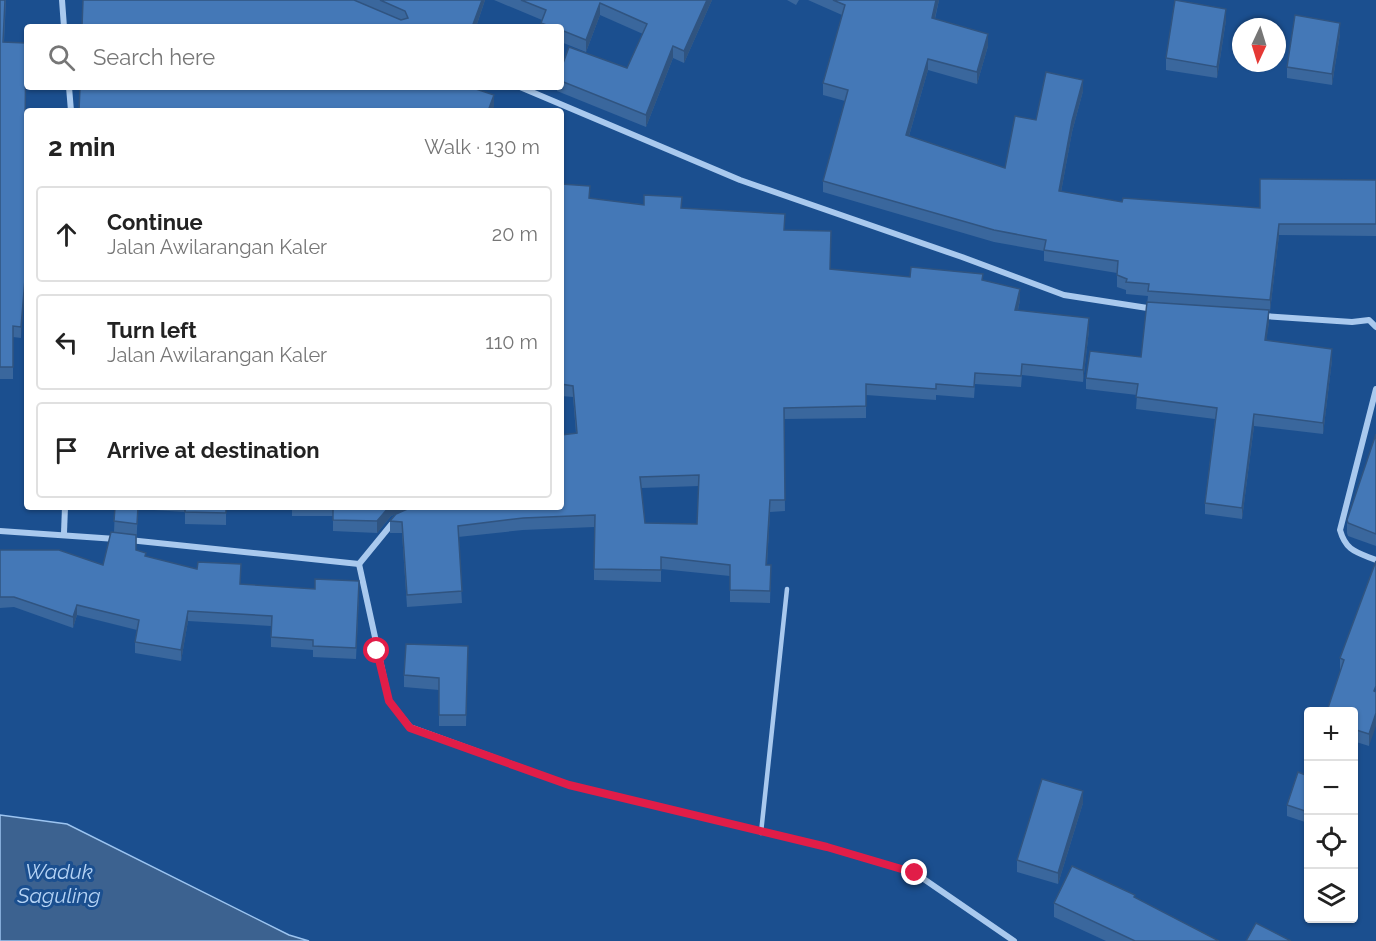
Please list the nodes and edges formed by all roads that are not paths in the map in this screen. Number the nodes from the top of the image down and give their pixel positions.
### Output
1 (62, 0) edge
2 (64, 24) edge
3 (69, 90) edge
4 (527, 90) edge
5 (71, 108) edge
6 (1168, 310) edge
7 (1260, 316) edge
8 (1376, 327) edge
9 (1376, 389) edge
10 (65, 510) edge
11 (404, 516) edge
12 (0, 531) edge
13 (64, 533) junction
14 (1376, 560) edge
15 (359, 564) junction
16 (788, 590) dead end
17 (761, 833) junction
18 (1014, 941) edge

1 - 2 street
3 - 5 street
4 - 6 street
7 - 8 street
9 - 14 street
10 - 13 street
11 - 15 street
12 - 13 street
13 - 15 street
15 - 17 street
16 - 17 lane
17 - 18 street

